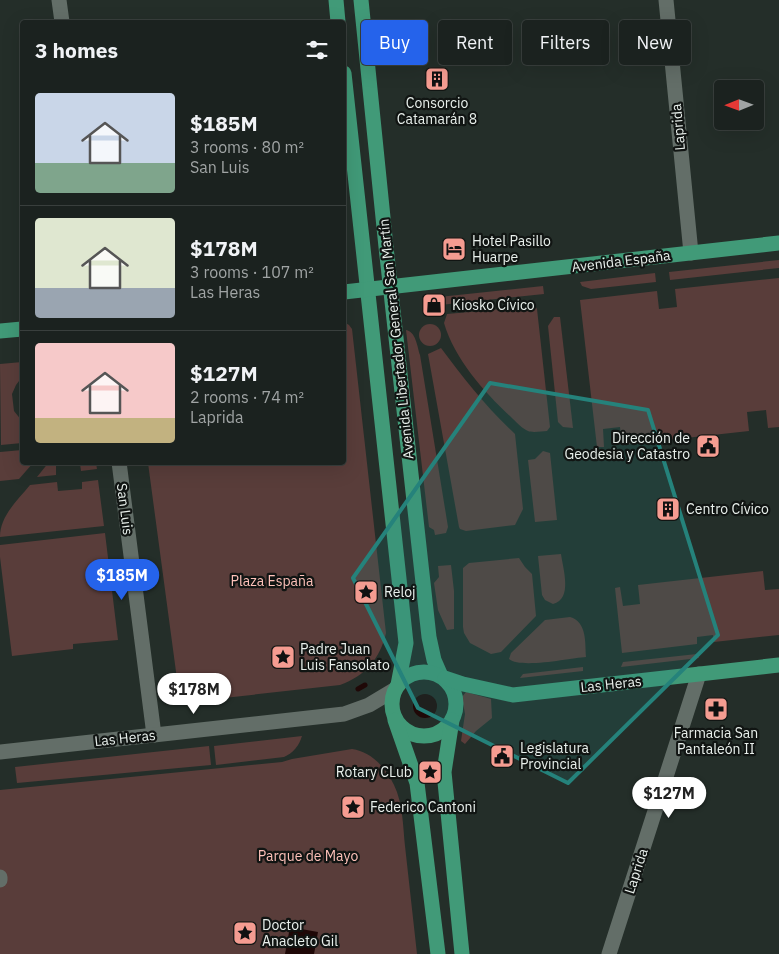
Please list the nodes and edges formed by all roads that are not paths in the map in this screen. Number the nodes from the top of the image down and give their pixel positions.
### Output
1 (59, 0) edge
2 (336, 0) edge
3 (361, 0) edge
4 (666, 0) edge
5 (62, 20) edge
6 (338, 20) edge
7 (346, 91) edge
8 (779, 243) edge
9 (691, 253) junction
10 (390, 287) junction
11 (368, 290) junction
12 (346, 292) edge
13 (20, 328) edge
14 (0, 331) edge
15 (119, 465) edge
16 (779, 665) edge
17 (699, 674) junction
18 (443, 677) junction
19 (396, 688) junction
20 (396, 720) junction
21 (452, 720) junction
22 (154, 735) junction
23 (0, 752) edge
24 (438, 954) edge
25 (462, 954) edge
26 (609, 954) edge

1 - 5 street
2 - 6 main road
3 - 10 main road, Avenida Libertador General San Martín
4 - 9 street, Laprida
7 - 11 main road, Avenida Libertador General San Martín
8 - 9 main road, Avenida España
9 - 10 main road, Avenida España
10 - 11 main road, Avenida España
10 - 18 main road, Avenida Libertador General San Martín
11 - 12 main road, Avenida España
11 - 19 main road, Avenida Libertador General San Martín
13 - 14 main road
15 - 22 street, San Luis
16 - 17 main road, Las Heras
17 - 18 main road, Las Heras
17 - 26 street, Laprida
18 - 19 main road
18 - 21 main road
19 - 20 main road
19 - 22 street, Las Heras
20 - 21 main road
20 - 24 main road
21 - 25 main road
22 - 23 street, Las Heras

